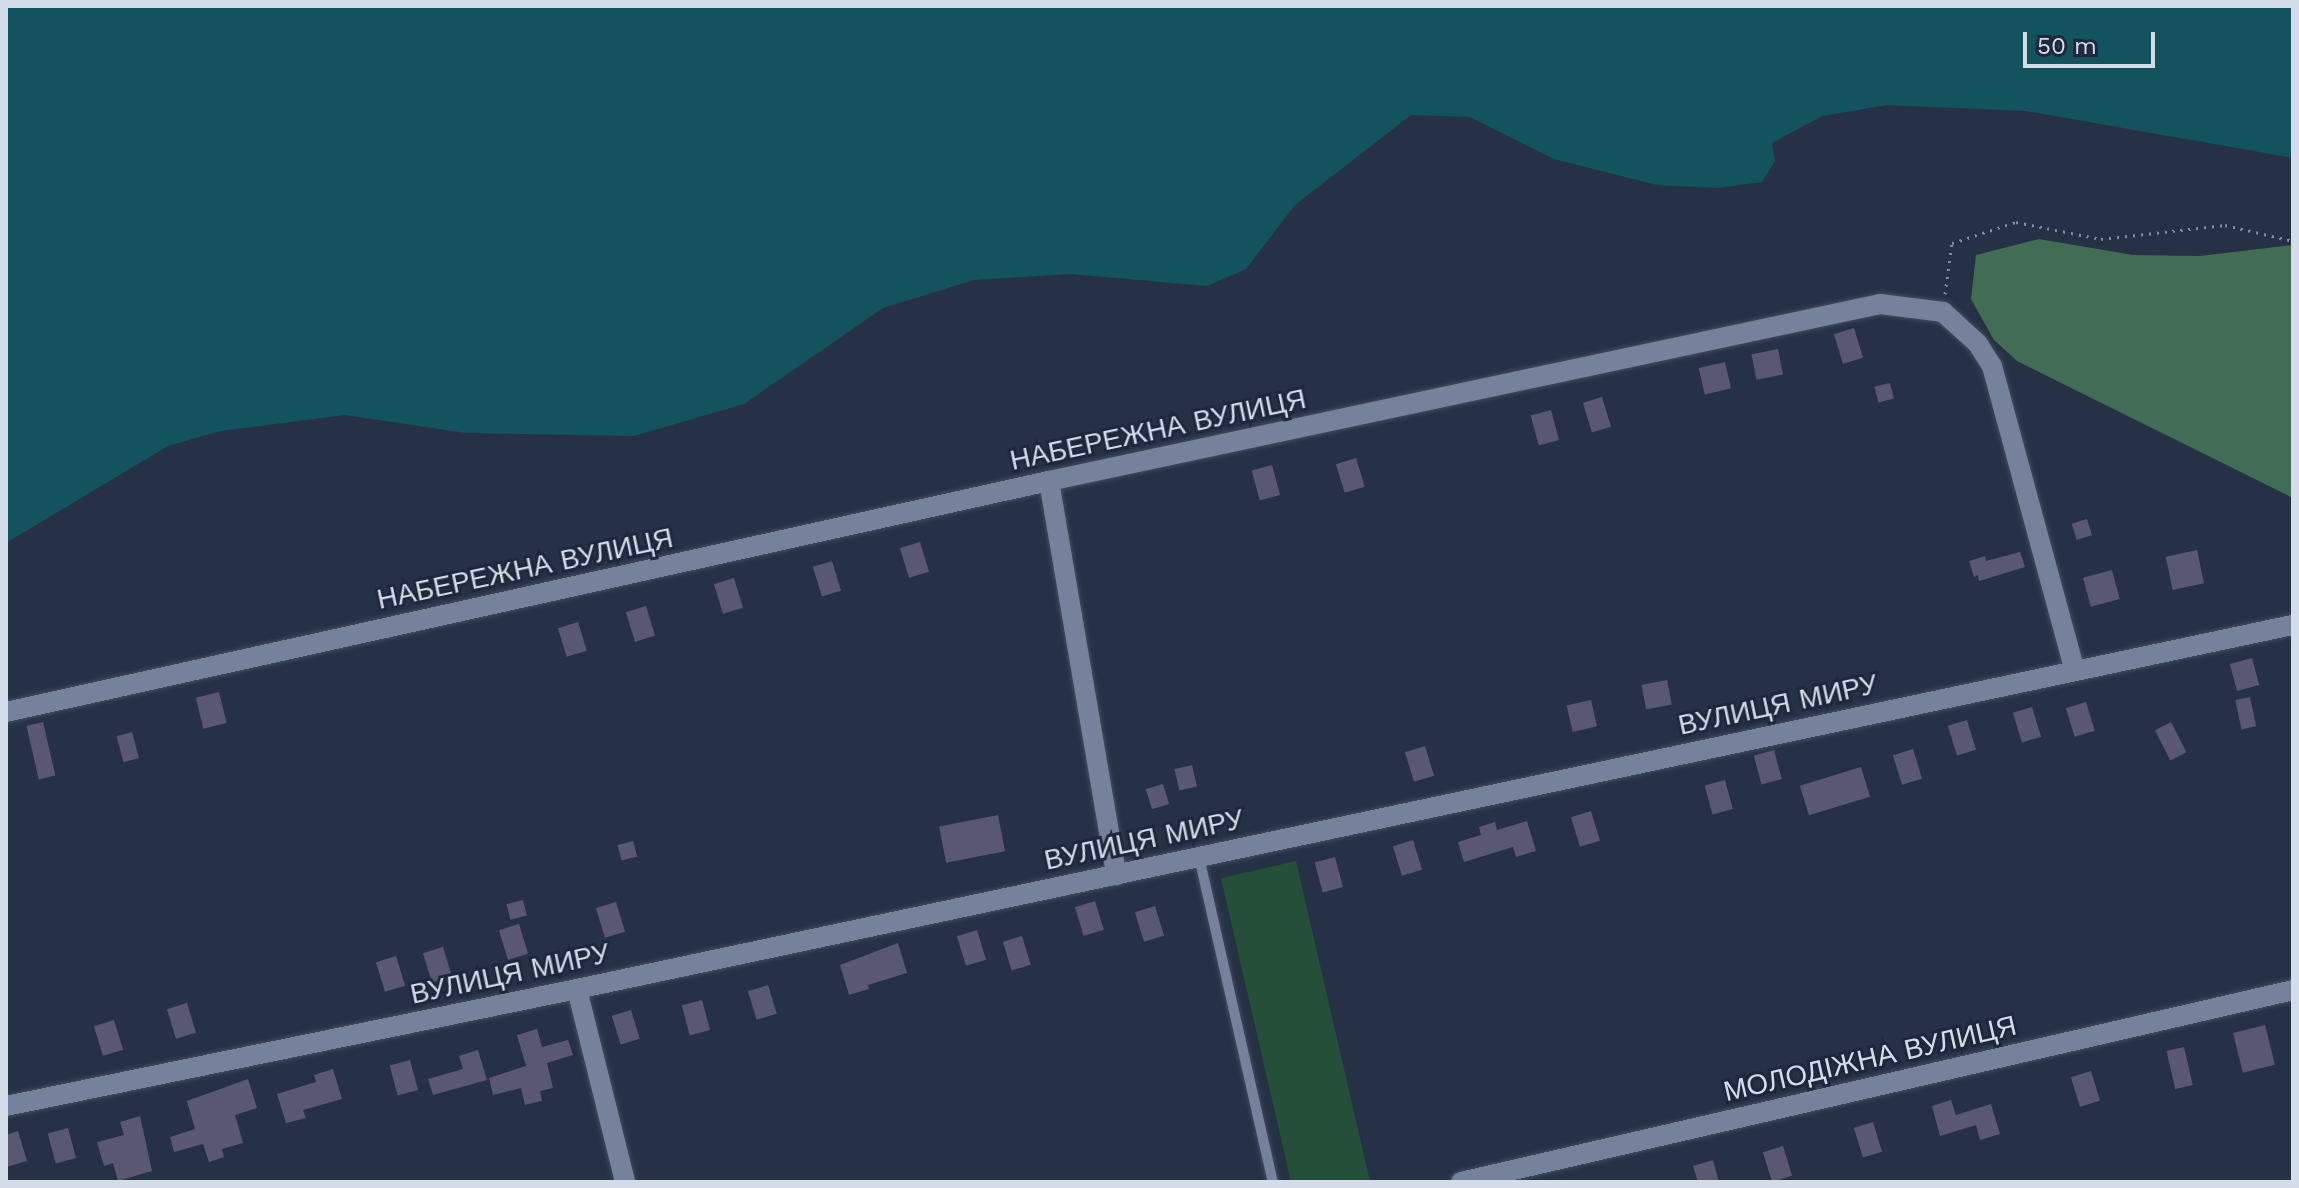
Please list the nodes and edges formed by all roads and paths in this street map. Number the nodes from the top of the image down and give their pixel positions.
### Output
1 (2293, 241) edge
2 (1943, 312) junction
3 (1049, 481) junction
4 (2293, 625) edge
5 (2075, 671) junction
6 (6, 712) edge
7 (1199, 857) junction
8 (1116, 875) junction
9 (577, 989) junction
10 (2293, 990) edge
11 (6, 1106) edge
12 (625, 1182) edge
13 (1273, 1182) edge
14 (1461, 1182) edge

1 - 2 path
2 - 3 street, НАБЕРЕЖНА ВУЛИЦЯ
2 - 5 street
3 - 6 street, НАБЕРЕЖНА ВУЛИЦЯ
3 - 8 street
4 - 5 street, ВУЛИЦЯ МИРУ
5 - 7 street, ВУЛИЦЯ МИРУ
7 - 8 street, ВУЛИЦЯ МИРУ
7 - 13 lane
8 - 9 street, ВУЛИЦЯ МИРУ
9 - 11 street, ВУЛИЦЯ МИРУ
9 - 12 street
10 - 14 street, МОЛОДІЖНА ВУЛИЦЯ

